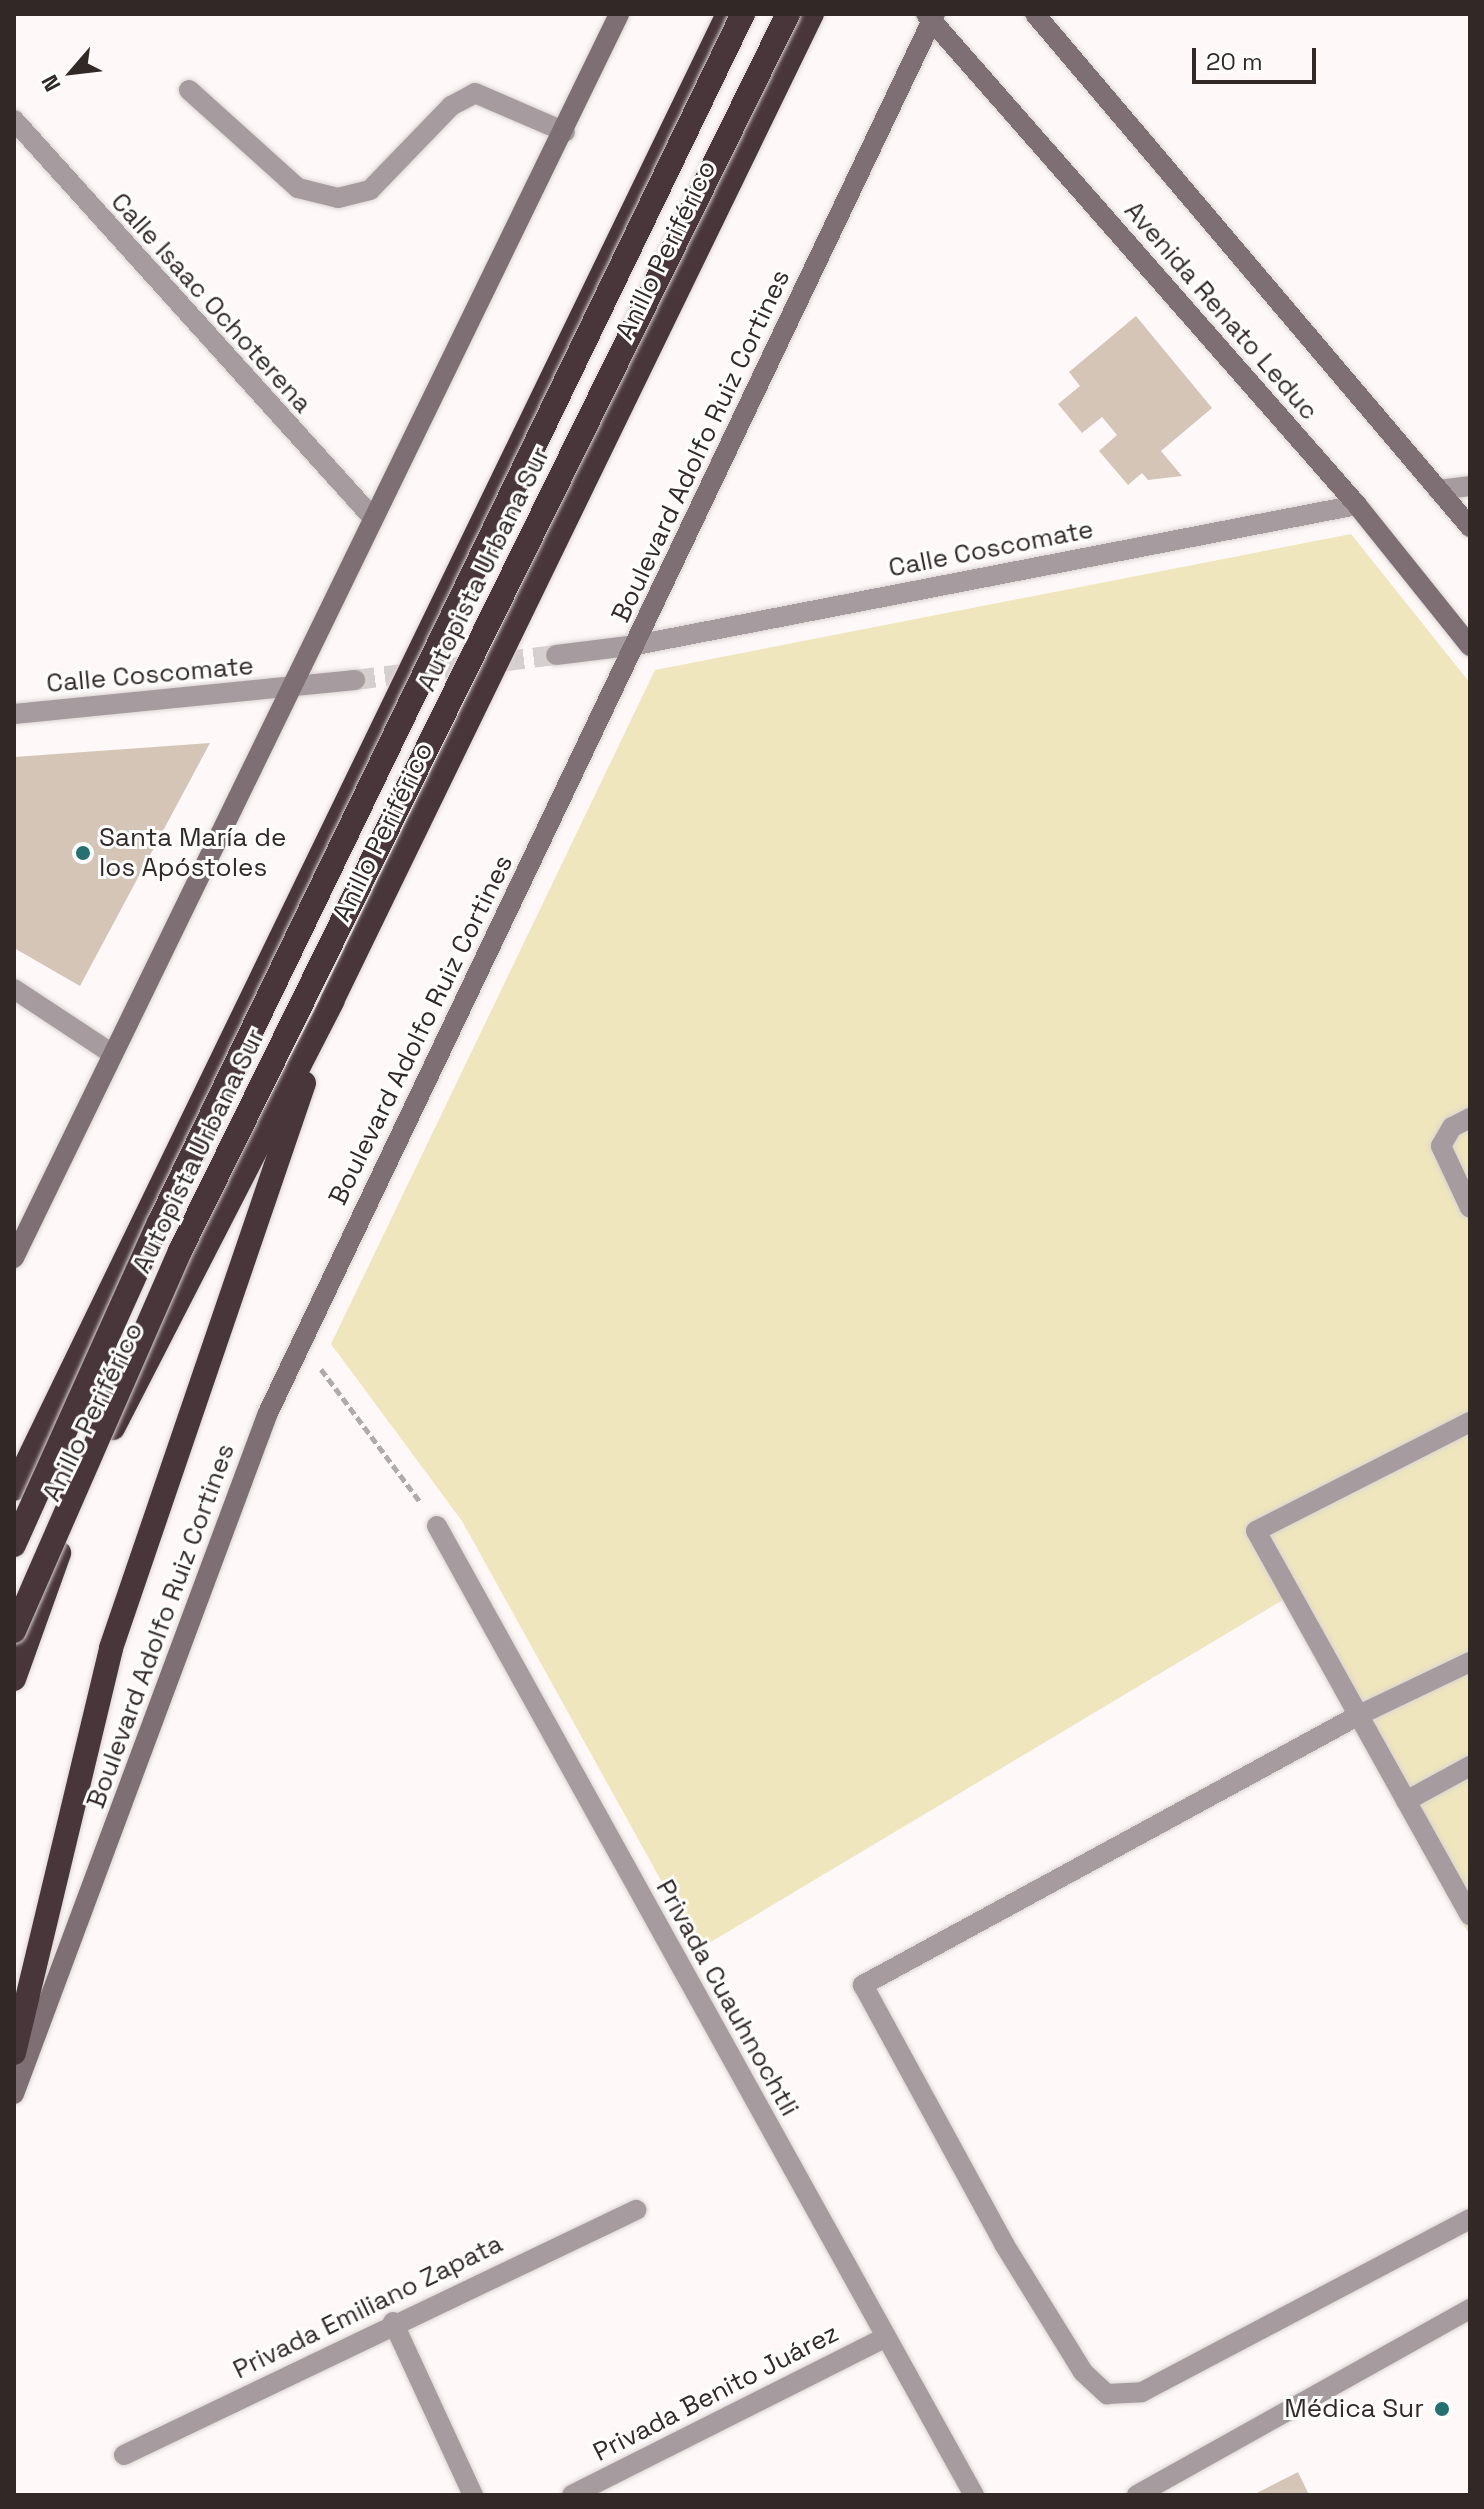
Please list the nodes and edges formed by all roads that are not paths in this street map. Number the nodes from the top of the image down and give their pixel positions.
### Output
1 (619, 14) edge
2 (728, 14) edge
3 (743, 14) edge
4 (1035, 14) edge
5 (931, 16) edge
6 (801, 20) edge
7 (189, 90) dead end
8 (14, 120) edge
9 (565, 132) junction
10 (1470, 486) edge
11 (1438, 490) junction
12 (1357, 505) junction
13 (373, 518) junction
14 (1470, 527) edge
15 (636, 645) junction
16 (1470, 646) edge
17 (556, 655) tunnel mouth
18 (355, 680) tunnel mouth
19 (290, 688) junction
20 (14, 714) edge
21 (14, 989) edge
22 (332, 1001) junction
23 (111, 1053) junction
24 (1470, 1118) edge
25 (1470, 1208) edge
26 (14, 1258) edge
27 (1470, 1422) edge
28 (14, 1489) edge
29 (437, 1526) road end
30 (14, 1545) edge
31 (14, 1631) edge
32 (1470, 1662) edge
33 (14, 1679) edge
34 (1359, 1715) junction
35 (1470, 1766) edge
36 (1406, 1801) junction
37 (1463, 1887) edge
38 (1470, 1916) edge
39 (14, 2053) edge
40 (14, 2094) edge
41 (636, 2210) dead end
42 (1470, 2219) edge
43 (1470, 2309) edge
44 (393, 2322) junction
45 (884, 2338) junction
46 (124, 2455) dead end
47 (473, 2495) edge
48 (572, 2495) edge
49 (974, 2495) edge
50 (1137, 2495) edge

1 - 9 main road
2 - 28 highway, Anillo Periférico
3 - 30 highway, Autopista Urbana Sur, bridge
4 - 11 main road, Avenida Renato Leduc
5 - 12 main road, Avenida Renato Leduc
5 - 15 main road, Boulevard Adolfo Ruiz Cortines
6 - 22 highway, Anillo Periférico
6 - 31 highway, Autopista Urbana Sur, bridge
7 - 9 street
8 - 13 street, Calle Isaac Ochoterena
9 - 13 main road
10 - 11 street
11 - 14 main road, Avenida Renato Leduc
12 - 15 street, Calle Coscomate
12 - 16 main road, Avenida Renato Leduc
13 - 19 main road
15 - 17 street, Calle Coscomate
15 - 40 main road, Boulevard Adolfo Ruiz Cortines
18 - 19 street, Calle Coscomate
19 - 20 street, Calle Coscomate
19 - 23 main road
21 - 23 street
22 - 33 highway, Anillo Periférico
22 - 39 highway
23 - 26 main road
24 - 25 street
27 - 34 street
29 - 45 street, Privada Cuauhnochtli
32 - 34 street
34 - 36 street
34 - 42 street
35 - 36 street
36 - 37 street
37 - 38 street
41 - 44 street, Privada Emiliano Zapata
43 - 50 street
44 - 46 street, Privada Emiliano Zapata
44 - 47 street
45 - 48 street, Privada Benito Juárez
45 - 49 street, Privada Cuauhnochtli

